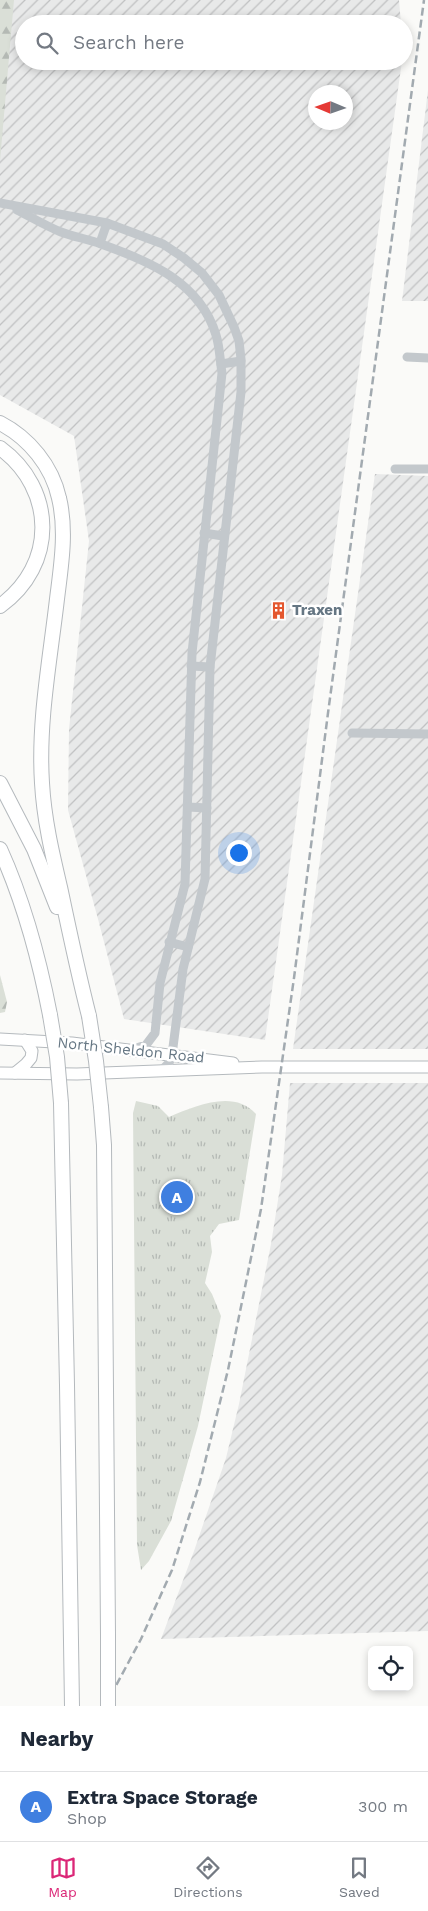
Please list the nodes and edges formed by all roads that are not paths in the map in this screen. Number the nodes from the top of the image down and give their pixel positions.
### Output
1 (0, 203) edge
2 (10, 206) junction
3 (107, 223) junction
4 (100, 244) junction
5 (407, 357) dead end
6 (428, 358) edge
7 (241, 361) junction
8 (221, 364) junction
9 (0, 423) edge
10 (0, 448) edge
11 (395, 468) dead end
12 (428, 469) edge
13 (204, 533) junction
14 (223, 536) junction
15 (0, 606) edge
16 (191, 666) junction
17 (210, 667) junction
18 (352, 733) dead end
19 (428, 734) edge
20 (0, 783) edge
21 (188, 807) junction
22 (207, 808) junction
23 (0, 849) edge
24 (170, 942) junction
25 (188, 947) junction
26 (76, 964) junction
27 (1, 1039) edge
28 (25, 1040) junction
29 (132, 1050) junction
30 (172, 1055) junction
31 (262, 1067) junction
32 (428, 1067) edge
33 (162, 1070) junction
34 (0, 1073) edge
35 (15, 1073) junction
36 (72, 1702) edge
37 (108, 1706) edge

1 - 2 street
2 - 3 street
2 - 4 street
3 - 4 street
3 - 7 street
4 - 8 street
5 - 6 street
7 - 8 street
7 - 14 street
8 - 13 street
9 - 26 highway
10 - 15 highway
11 - 12 street
13 - 14 street
13 - 16 street
14 - 17 street
16 - 17 street
16 - 21 street
17 - 22 street
18 - 19 street
20 - 26 highway
21 - 22 street
21 - 24 street
22 - 25 street
23 - 36 highway, bridge
24 - 25 street
24 - 29 street
25 - 30 street
26 - 37 highway, bridge
27 - 28 main road, North Sheldon Road
28 - 29 main road, North Sheldon Road
28 - 35 main road
29 - 30 main road, North Sheldon Road
30 - 31 main road, North Sheldon Road
30 - 33 street
31 - 32 main road, North Sheldon Road
31 - 33 main road, North Sheldon Road
33 - 35 main road, North Sheldon Road
34 - 35 main road, North Sheldon Road

